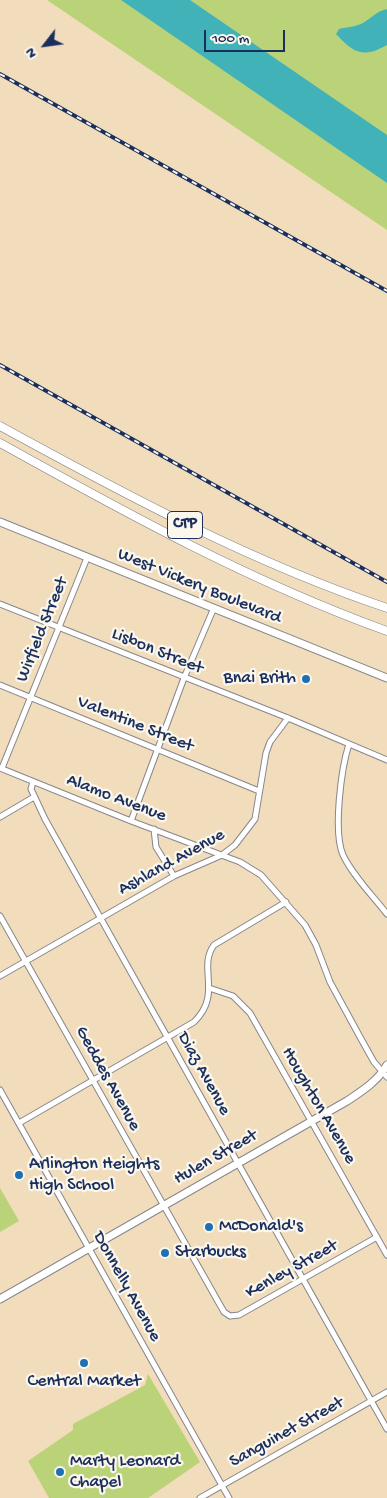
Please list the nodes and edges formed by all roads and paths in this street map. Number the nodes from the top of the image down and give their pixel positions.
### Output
1 (0, 426) edge
2 (0, 444) edge
3 (0, 522) edge
4 (87, 558) junction
5 (0, 604) edge
6 (387, 608) edge
7 (213, 610) junction
8 (59, 628) junction
9 (387, 631) edge
10 (184, 678) junction
11 (387, 678) edge
12 (0, 685) edge
13 (31, 698) junction
14 (288, 718) junction
15 (349, 744) junction
16 (158, 749) junction
17 (387, 760) edge
18 (1, 768) edge
19 (34, 782) junction
20 (259, 791) junction
21 (34, 797) junction
22 (0, 817) edge
23 (131, 821) junction
24 (154, 829) junction
25 (222, 855) junction
26 (174, 876) junction
27 (286, 902) junction
28 (387, 914) edge
29 (0, 916) edge
30 (101, 919) junction
31 (26, 962) junction
32 (0, 976) edge
33 (209, 988) junction
34 (167, 1038) junction
35 (387, 1065) edge
36 (385, 1075) edge
37 (92, 1081) junction
38 (0, 1090) edge
39 (311, 1121) junction
40 (19, 1123) junction
41 (237, 1163) junction
42 (163, 1206) junction
43 (377, 1237) junction
44 (88, 1249) junction
45 (387, 1255) edge
46 (303, 1280) junction
47 (0, 1299) edge
48 (221, 1307) joint
49 (387, 1392) edge
50 (371, 1401) junction
51 (387, 1429) edge
52 (222, 1486) junction
53 (200, 1498) edge
54 (229, 1498) edge

1 - 6 highway, CTP
2 - 9 highway, CTP
3 - 4 main road, West Vickery Boulevard
4 - 7 main road, West Vickery Boulevard
4 - 8 street, Wirfield Street
5 - 8 street, Lisbon Street
7 - 10 street
7 - 11 main road, West Vickery Boulevard
8 - 10 street, Lisbon Street
8 - 13 street, Wirfield Street
10 - 14 street, Lisbon Street
10 - 16 street
12 - 13 street, Valentine Street
13 - 16 street, Valentine Street
13 - 18 street, Wirfield Street
14 - 15 street, Lisbon Street
14 - 20 street, Ashland Avenue
15 - 17 street, Lisbon Street
15 - 28 street
16 - 20 street, Valentine Street
16 - 23 street
18 - 19 street, Alamo Avenue
19 - 21 street, Diaz Avenue
19 - 23 street, Alamo Avenue
20 - 25 street, Ashland Avenue
21 - 22 street
21 - 30 street, Diaz Avenue
23 - 24 street, Alamo Avenue
24 - 25 street, Alamo Avenue
24 - 26 street
25 - 26 street, Ashland Avenue
25 - 27 street, Alamo Avenue
26 - 30 street, Ashland Avenue
27 - 33 street
27 - 36 street, Alamo Avenue
29 - 31 street, Geddes Avenue
30 - 31 street, Ashland Avenue
30 - 34 street, Diaz Avenue
31 - 32 street, Ashland Avenue
31 - 37 street, Geddes Avenue
33 - 34 street
33 - 39 street, Houghton Avenue
34 - 37 street
34 - 41 street, Diaz Avenue
35 - 36 main road, Hulen Street
36 - 39 main road, Hulen Street
37 - 40 street
37 - 42 street, Geddes Avenue
38 - 40 street, Donnelly Avenue
39 - 41 main road, Hulen Street
39 - 43 street, Houghton Avenue
40 - 44 street, Donnelly Avenue
41 - 42 main road, Hulen Street
41 - 46 street, Diaz Avenue
42 - 44 main road, Hulen Street
42 - 48 street, Geddes Avenue
43 - 45 street, Houghton Avenue
43 - 46 street, Kenley Street
44 - 47 main road, Hulen Street
44 - 52 street, Donnelly Avenue
46 - 48 street, Kenley Street
46 - 50 street, Diaz Avenue
49 - 50 street, Sanguinet Street
50 - 51 street, Diaz Avenue
50 - 52 street, Sanguinet Street
52 - 53 street, Sanguinet Street
52 - 54 street, Donnelly Avenue

